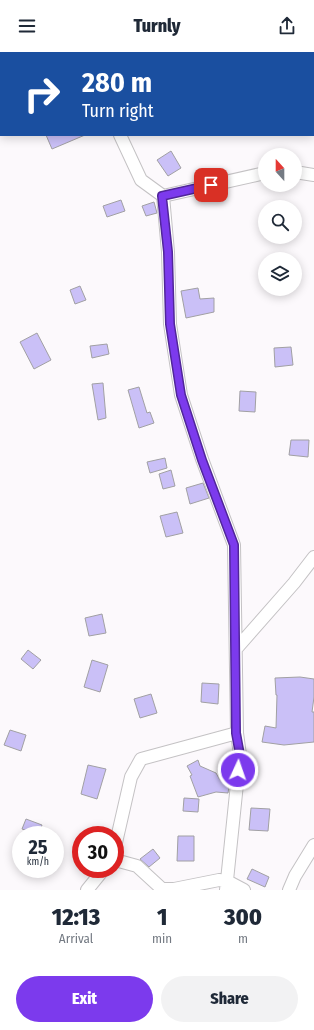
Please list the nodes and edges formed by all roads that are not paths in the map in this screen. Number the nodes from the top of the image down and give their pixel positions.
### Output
1 (120, 136) edge
2 (302, 173) edge
3 (258, 174) edge
4 (314, 175) edge
5 (162, 196) junction
6 (314, 557) edge
7 (236, 650) junction
8 (236, 733) junction
9 (120, 826) edge
10 (314, 844) edge
11 (124, 862) edge
12 (97, 878) edge
13 (226, 885) edge
14 (87, 890) edge
15 (244, 890) edge
16 (289, 890) edge

1 - 5 street
2 - 4 street
3 - 5 street
5 - 7 street
6 - 7 street
7 - 8 street
8 - 9 street
8 - 13 street
10 - 16 street
11 - 13 street
12 - 14 street
13 - 15 street

